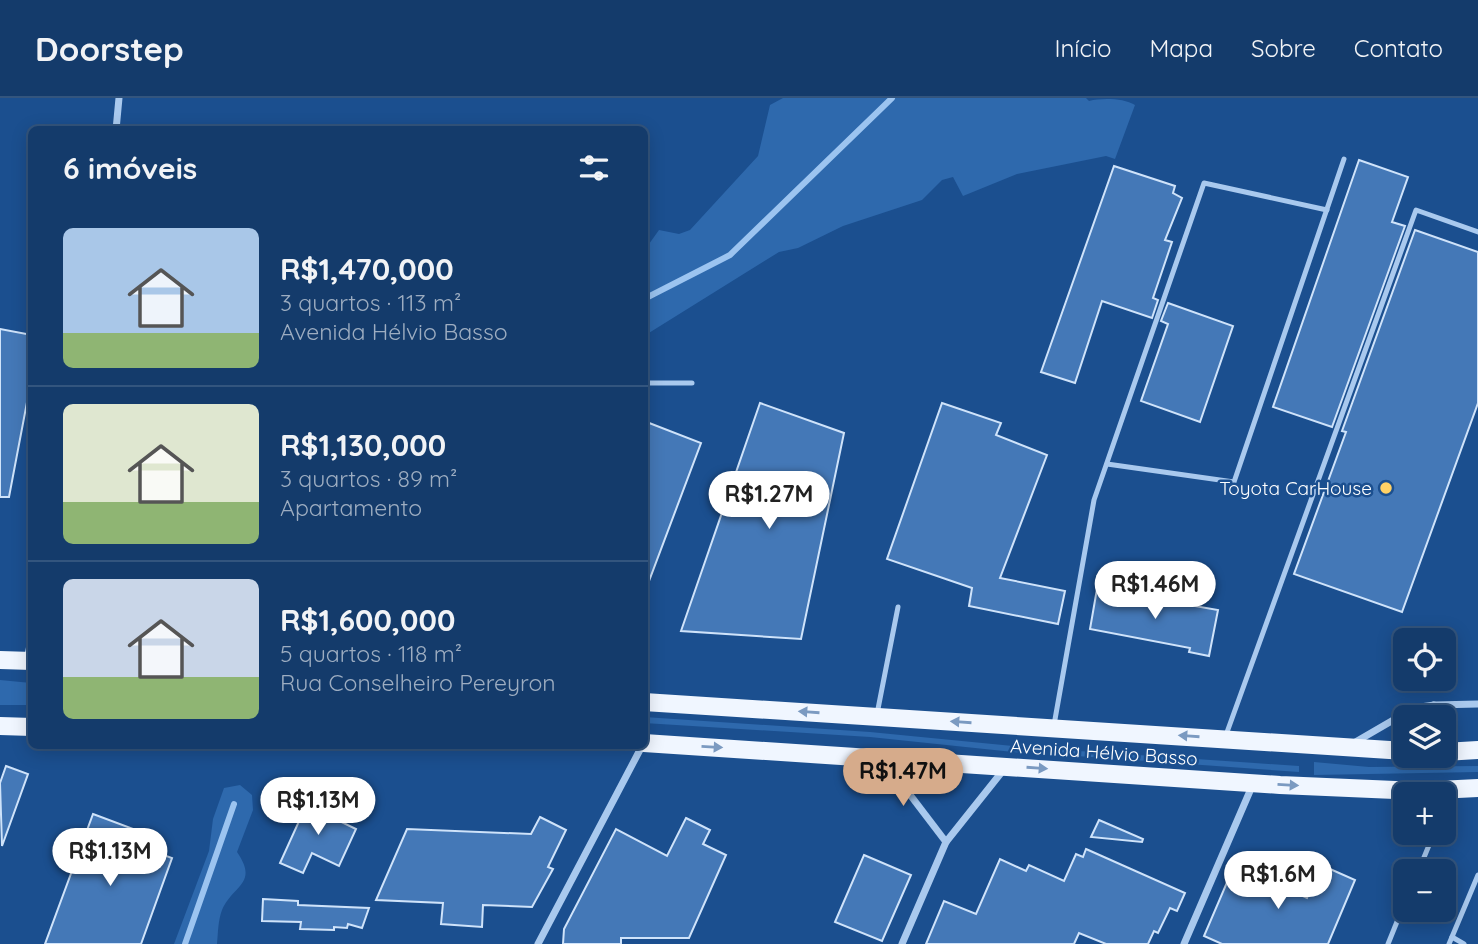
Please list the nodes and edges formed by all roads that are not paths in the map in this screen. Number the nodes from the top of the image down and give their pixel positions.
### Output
1 (119, 98) edge
2 (116, 126) edge
3 (1344, 159) dead end
4 (1327, 210) junction
5 (1478, 232) edge
6 (648, 383) edge
7 (692, 383) dead end
8 (1107, 464) junction
9 (898, 607) dead end
10 (0, 660) edge
11 (28, 661) edge
12 (648, 702) edge
13 (1456, 705) edge
14 (1478, 705) edge
15 (877, 717) junction
16 (1393, 719) edge
17 (0, 726) edge
18 (28, 727) edge
19 (1053, 727) junction
20 (1225, 738) junction
21 (648, 744) edge
22 (1348, 747) junction
23 (640, 749) edge
24 (1393, 750) edge
25 (1478, 750) edge
26 (1456, 751) edge
27 (881, 757) junction
28 (1007, 766) junction
29 (1254, 783) junction
30 (1478, 788) edge
31 (1456, 790) edge
32 (1393, 791) edge
33 (946, 842) junction
34 (1478, 875) edge
35 (1397, 922) edge
36 (1450, 941) edge
37 (538, 944) edge
38 (902, 944) edge
39 (1184, 944) edge
40 (1388, 944) edge
41 (1464, 944) edge

1 - 2 street
3 - 4 lane
4 - 8 lane
4 - 8 lane
5 - 20 lane
6 - 7 lane
8 - 19 lane
9 - 15 lane
10 - 11 main road
15 -> 12 main road, Avenida Hélvio Basso
13 - 14 street
19 -> 15 main road, Avenida Hélvio Basso
16 - 22 street
17 - 18 main road
20 -> 19 main road, Avenida Hélvio Basso
20 - 22 main road, Avenida Hélvio Basso
21 -> 27 main road, Avenida Hélvio Basso
22 - 24 main road, Avenida Hélvio Basso
23 - 37 street
25 - 26 main road
27 - 28 main road, Avenida Hélvio Basso
27 - 33 street
28 -> 29 main road, Avenida Hélvio Basso
28 - 33 street
29 -> 32 main road, Avenida Hélvio Basso
29 - 39 street
30 - 31 main road, Avenida Hélvio Basso
33 - 38 street
34 - 36 lane
35 - 40 lane
36 - 41 lane

